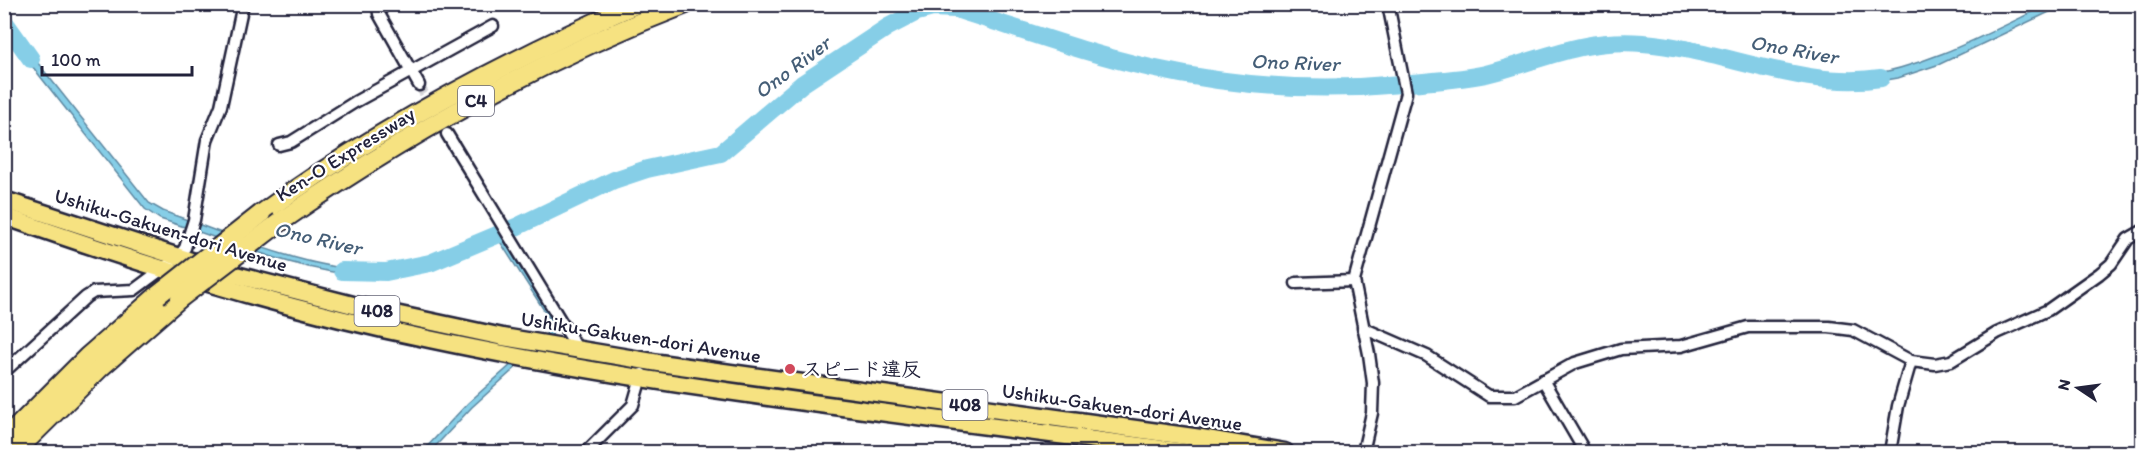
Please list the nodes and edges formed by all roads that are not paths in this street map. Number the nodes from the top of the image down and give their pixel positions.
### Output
1 (243, 4) edge
2 (378, 4) edge
3 (636, 4) edge
4 (686, 4) edge
5 (1388, 4) edge
6 (493, 26) dead end
7 (411, 71) junction
8 (419, 85) tunnel mouth
9 (447, 134) tunnel mouth
10 (279, 145) dead end
11 (4, 200) edge
12 (4, 216) edge
13 (2142, 231) edge
14 (177, 258) junction
15 (161, 270) junction
16 (1353, 281) junction
17 (1296, 283) dead end
18 (1363, 328) junction
19 (579, 351) junction
20 (1911, 361) junction
21 (643, 369) junction
22 (4, 372) edge
23 (1543, 380) junction
24 (4, 440) edge
25 (15, 453) edge
26 (586, 453) edge
27 (1185, 453) edge
28 (1285, 453) edge
29 (1363, 453) edge
30 (1585, 453) edge
31 (1890, 453) edge

1 - 14 street
2 - 7 street
3 - 24 highway, Ken-O Expressway / C4, bridge
4 - 25 highway, Ken-O Expressway / C4, bridge
5 - 16 street
6 - 7 street
7 - 8 street
7 - 10 street
9 - 19 street
11 - 14 highway, Ushiku-Gakuen-dori Avenue / 408
12 - 15 highway, Ushiku-Gakuen-dori Avenue / 408
13 - 20 street
14 - 15 street
14 - 19 highway, Ushiku-Gakuen-dori Avenue / 408
15 - 21 highway, Ushiku-Gakuen-dori Avenue / 408
15 - 22 street
16 - 17 street
16 - 18 street
18 - 23 street
18 - 29 street
19 - 21 highway, Ushiku-Gakuen-dori Avenue / 408
20 - 23 street
20 - 31 street
21 - 26 street
21 - 27 highway, Ushiku-Gakuen-dori Avenue / 408
21 - 28 highway, Ushiku-Gakuen-dori Avenue / 408
23 - 30 street

